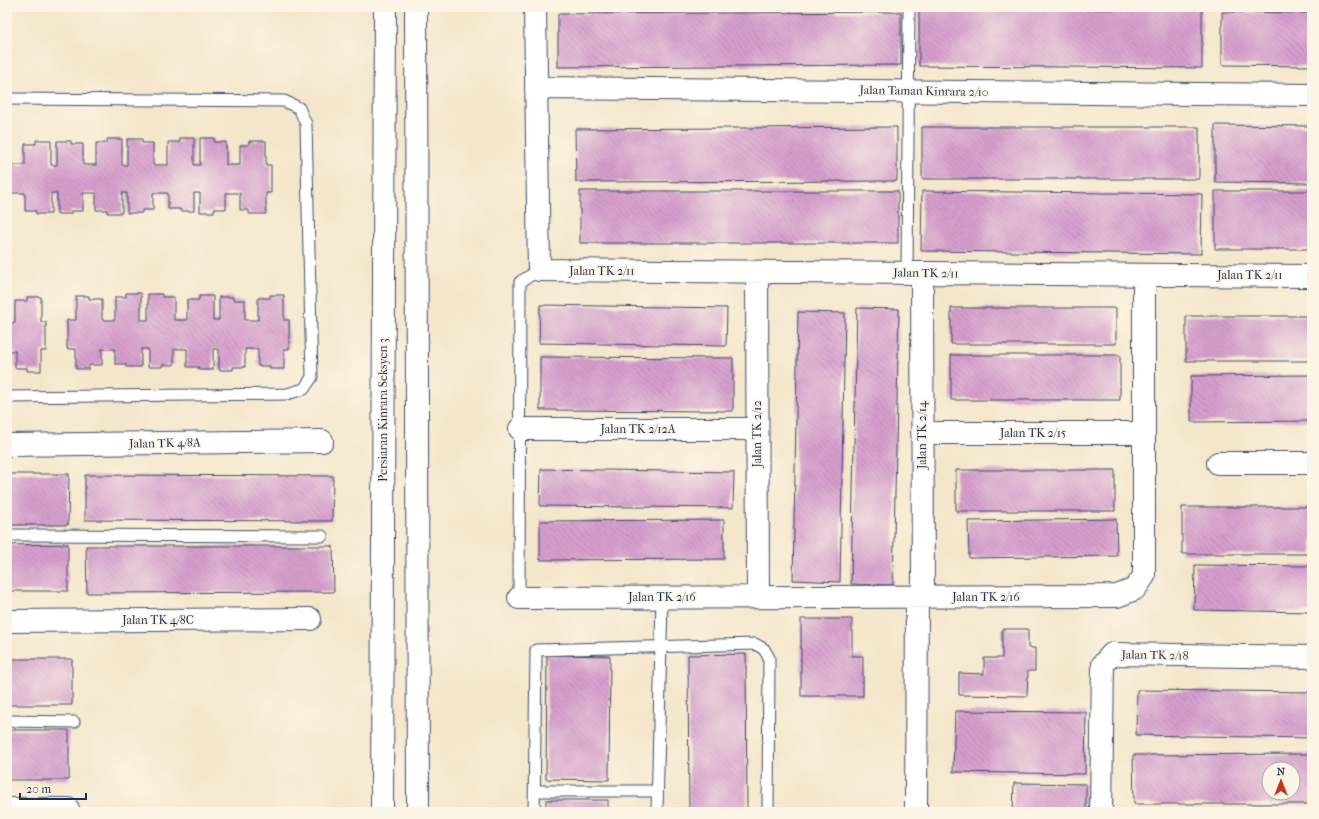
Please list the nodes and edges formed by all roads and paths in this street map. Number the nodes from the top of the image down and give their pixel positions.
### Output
1 (385, 7) edge
2 (416, 7) edge
3 (535, 7) edge
4 (909, 7) edge
5 (536, 88) junction
6 (908, 91) junction
7 (1312, 95) edge
8 (7, 99) edge
9 (539, 270) junction
10 (757, 272) junction
11 (914, 273) junction
12 (1144, 275) junction
13 (1312, 276) edge
14 (7, 397) edge
15 (520, 429) junction
16 (757, 429) junction
17 (922, 433) junction
18 (1144, 433) junction
19 (322, 441) dead end
20 (7, 445) edge
21 (1218, 463) dead end
22 (1312, 463) edge
23 (7, 535) edge
24 (322, 536) dead end
25 (662, 597) junction
26 (758, 597) junction
27 (920, 597) junction
28 (519, 598) joint
29 (310, 619) dead end
30 (7, 621) edge
31 (662, 647) junction
32 (1312, 657) edge
33 (7, 721) edge
34 (74, 722) dead end
35 (535, 791) junction
36 (657, 791) junction
37 (7, 809) edge
38 (68, 809) dead end
39 (382, 812) edge
40 (418, 812) edge
41 (534, 812) edge
42 (657, 812) edge
43 (768, 812) edge
44 (916, 812) edge
45 (1100, 812) edge

1 - 39 street, Persiaran Kinrara Seksyen 3
2 - 40 street
3 - 5 street
4 - 6 lane
5 - 6 street, Jalan Taman Kinrara 2/10
5 - 9 street
6 - 7 street, Jalan Taman Kinrara 2/10
6 - 11 lane
8 - 14 lane
9 - 10 street, Jalan TK 2/11
9 - 15 lane
10 - 11 street, Jalan TK 2/11
10 - 16 street, Jalan TK 2/12
11 - 12 street, Jalan TK 2/11
11 - 17 street, Jalan TK 2/14
12 - 13 street, Jalan TK 2/11
12 - 18 street, Jalan TK 2/16
15 - 16 street, Jalan TK 2/12A
15 - 28 lane
16 - 26 street, Jalan TK 2/12
17 - 18 street, Jalan TK 2/15
17 - 27 street, Jalan TK 2/14
18 - 27 street, Jalan TK 2/16
19 - 20 street, Jalan TK 4/8A
21 - 22 street
23 - 24 lane
25 - 26 street, Jalan TK 2/16
25 - 28 street, Jalan TK 2/16
25 - 31 lane
26 - 27 street, Jalan TK 2/16
27 - 44 street, Jalan TK 2/14
29 - 30 street, Jalan TK 4/8C
31 - 35 lane
31 - 36 lane
31 - 43 lane
32 - 45 street, Jalan TK 2/18
33 - 34 lane
35 - 36 lane
35 - 41 lane
36 - 42 lane
37 - 38 street

